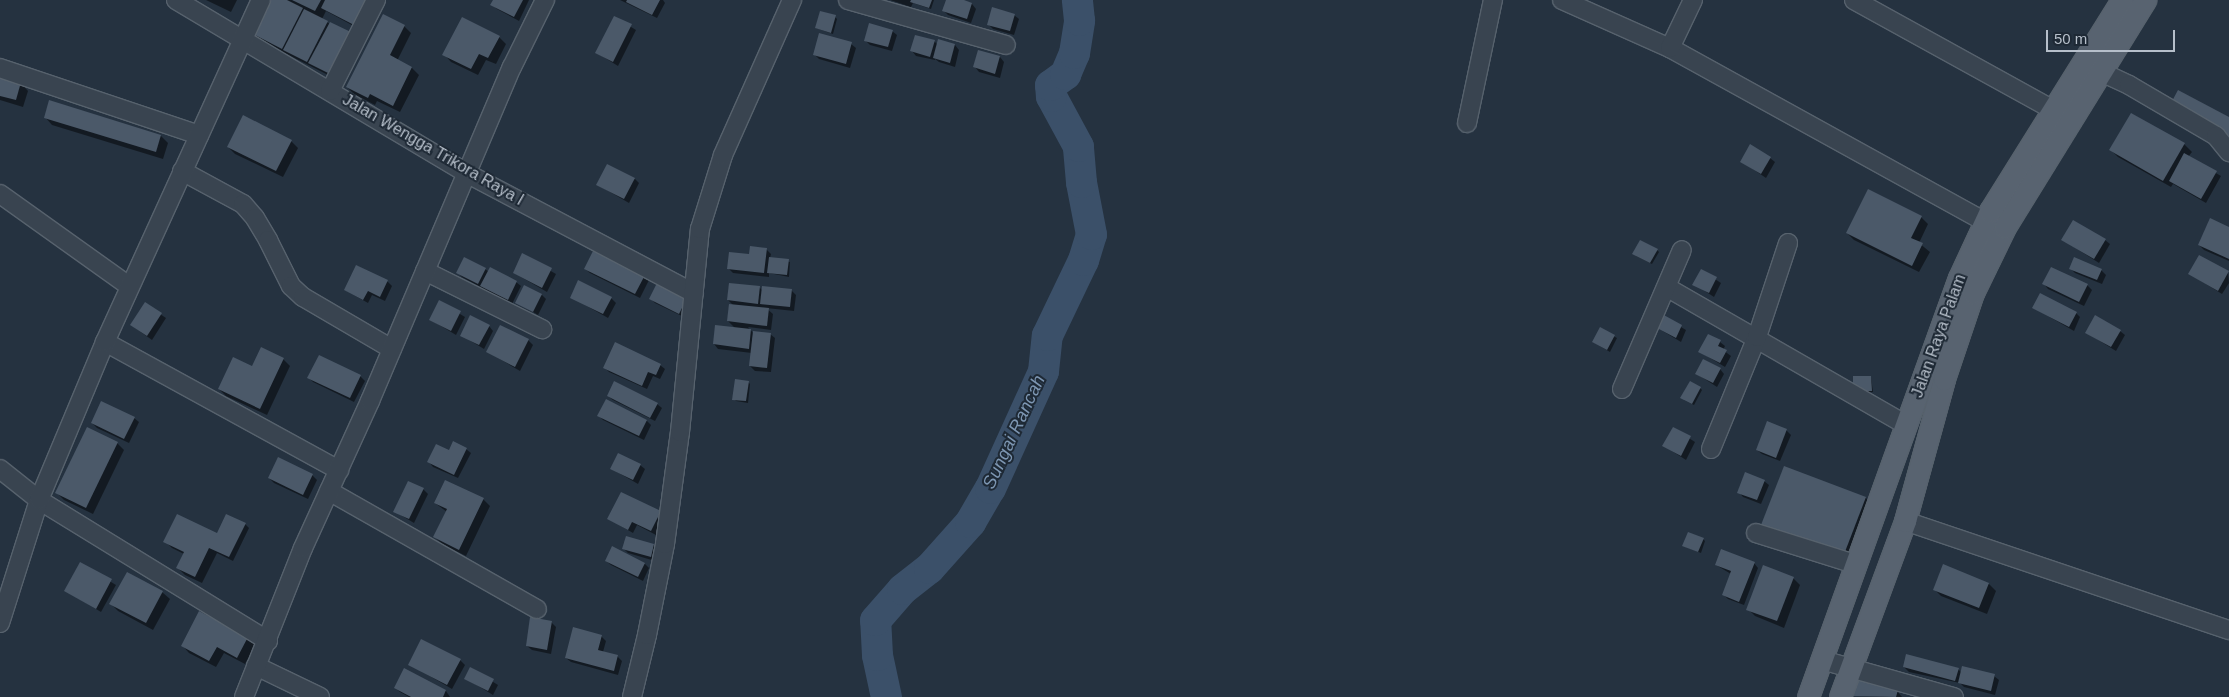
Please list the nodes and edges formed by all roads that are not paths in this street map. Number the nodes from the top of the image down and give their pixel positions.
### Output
1 (176, 0) edge
2 (261, 0) edge
3 (376, 0) edge
4 (545, 0) edge
5 (792, 0) edge
6 (848, 0) edge
7 (1493, 0) edge
8 (1562, 0) edge
9 (1693, 0) edge
10 (1854, 0) edge
11 (2145, 0) edge
12 (2123, 12) edge
13 (244, 38) junction
14 (1006, 45) dead end
15 (1670, 48) junction
16 (0, 68) edge
17 (2099, 71) junction
18 (330, 91) junction
19 (2054, 110) junction
20 (1467, 123) dead end
21 (199, 135) junction
22 (2229, 152) edge
23 (182, 171) junction
24 (468, 174) junction
25 (0, 194) edge
26 (1985, 222) junction
27 (1788, 243) dead end
28 (1682, 250) dead end
29 (425, 271) junction
30 (129, 286) junction
31 (1668, 288) junction
32 (694, 293) junction
33 (542, 329) dead end
34 (1756, 337) junction
35 (105, 342) junction
36 (392, 349) junction
37 (1622, 389) dead end
38 (1906, 425) junction
39 (1710, 449) dead end
40 (0, 469) edge
41 (339, 470) junction
42 (329, 491) junction
43 (39, 500) junction
44 (1905, 520) junction
45 (1756, 533) dead end
46 (1855, 564) junction
47 (537, 609) dead end
48 (0, 623) edge
49 (2229, 630) edge
50 (268, 641) junction
51 (1822, 660) junction
52 (256, 666) junction
53 (1850, 668) junction
54 (244, 697) edge
55 (320, 697) edge
56 (632, 697) edge
57 (1808, 697) edge
58 (1840, 697) edge
59 (1954, 697) edge

1 - 13 street, Jalan Wengga Trikora Raya I
2 - 13 street
3 - 18 street
4 - 24 street
5 - 32 street
6 - 14 street
7 - 20 street
8 - 15 street
9 - 15 street
10 - 19 street
11 - 12 main road, Jalan Raya Palam
12 - 17 main road, Jalan Raya Palam
12 - 19 main road, Jalan Raya Palam
13 - 18 street, Jalan Wengga Trikora Raya I
13 - 21 street
15 - 26 street
16 - 21 street
17 - 22 street
17 - 44 main road, Jalan Raya Palam
18 - 24 street, Jalan Wengga Trikora Raya I
19 - 26 main road, Jalan Raya Palam
21 - 23 street
23 - 30 street
23 - 36 street
24 - 29 street
24 - 32 street, Jalan Wengga Trikora Raya I
25 - 30 street
26 - 38 main road, Jalan Raya Palam
27 - 34 street
28 - 31 street
29 - 33 street
29 - 36 street
30 - 35 street
31 - 34 street
31 - 37 street
32 - 56 street
34 - 38 street
34 - 39 street
35 - 41 street
35 - 43 street
36 - 41 street
38 - 46 main road, Jalan Raya Palam
40 - 43 street
41 - 42 street
42 - 47 street
42 - 50 street
43 - 48 street
43 - 50 street
44 - 49 street
44 - 53 main road, Jalan Raya Palam
45 - 46 street
46 - 51 main road, Jalan Raya Palam
50 - 52 street
51 - 53 street
51 - 57 main road, Jalan Raya Palam
52 - 54 street
52 - 55 street
53 - 58 main road, Jalan Raya Palam
53 - 59 street

